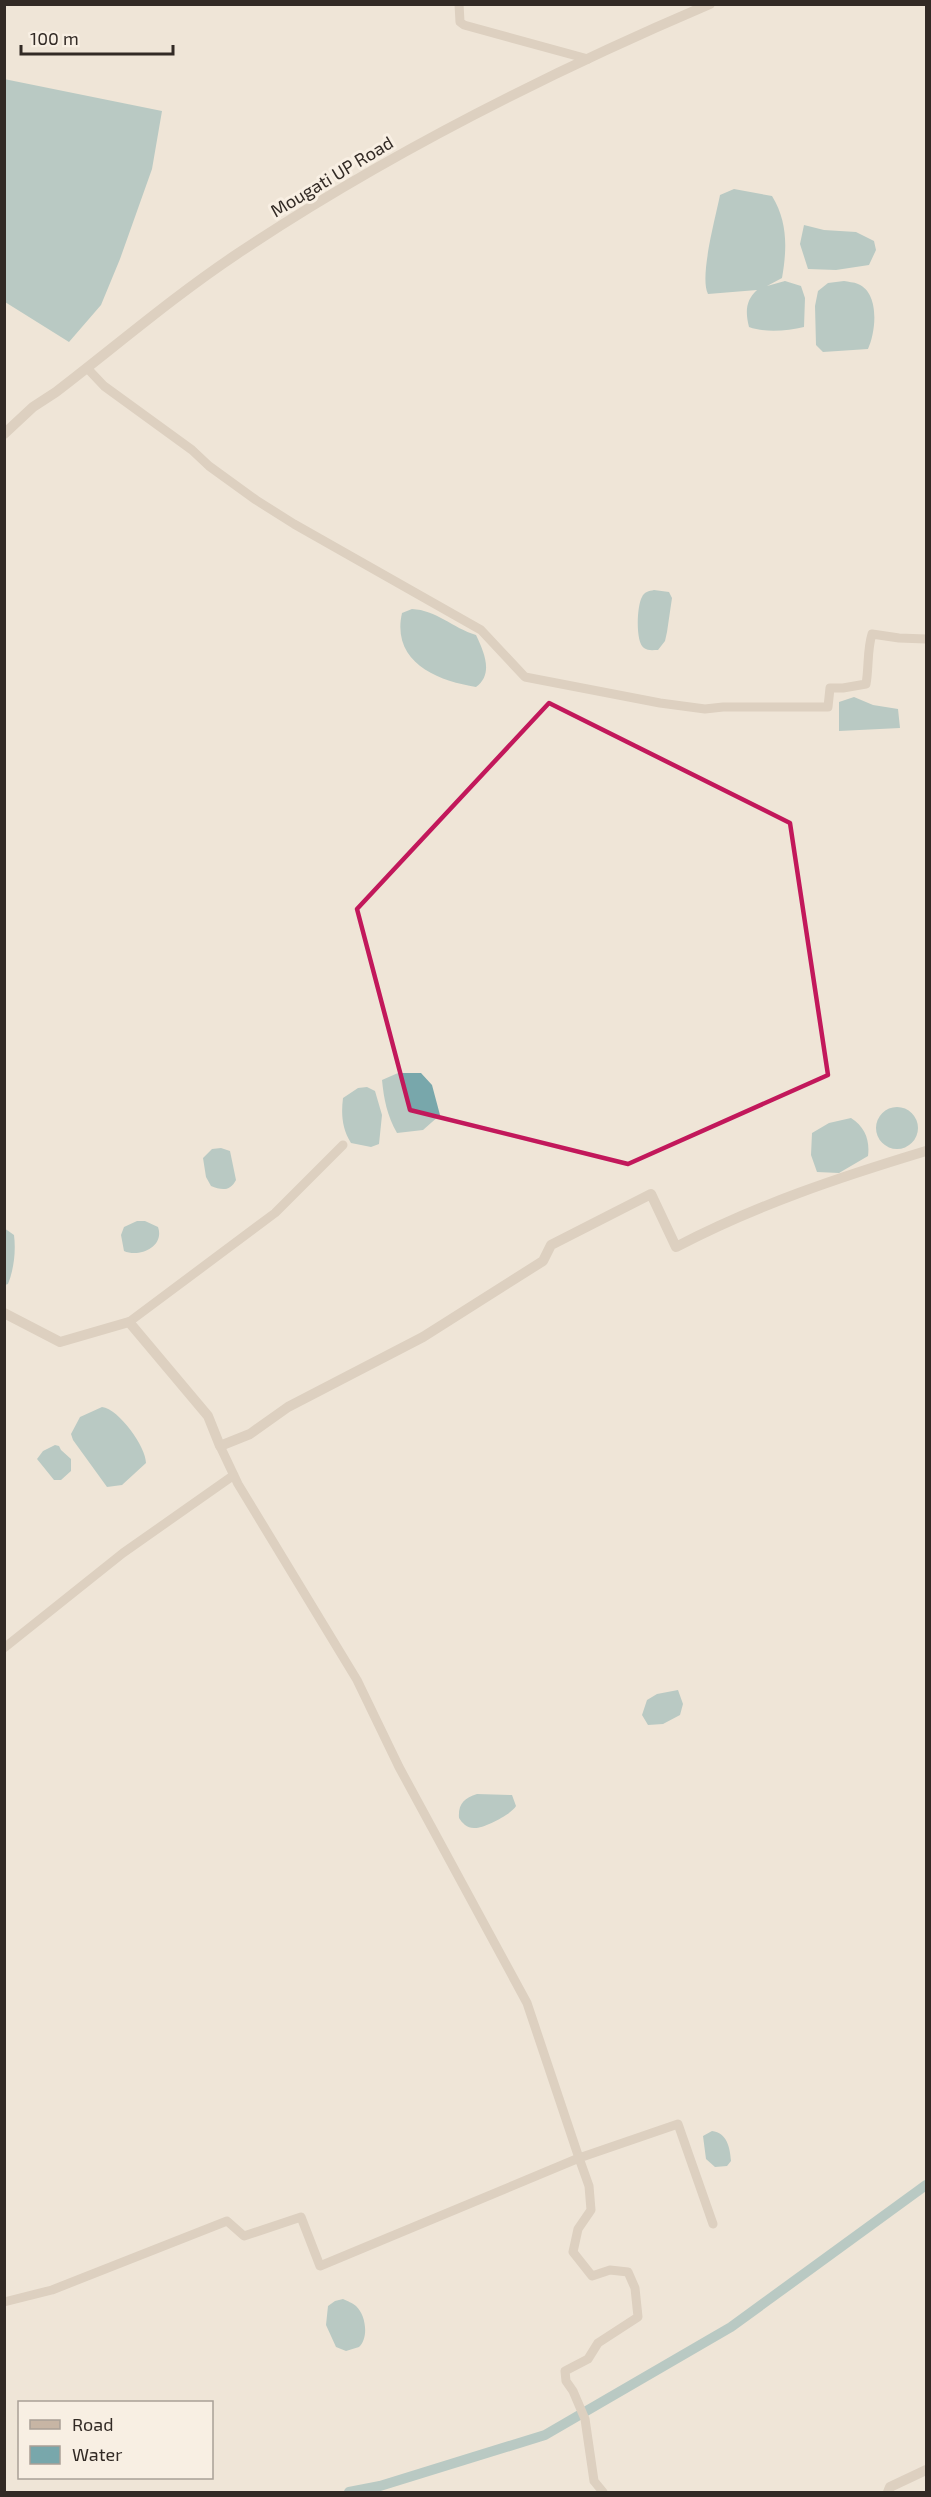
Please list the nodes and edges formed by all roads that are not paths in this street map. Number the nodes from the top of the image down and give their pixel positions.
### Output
1 (459, 4) edge
2 (710, 4) edge
3 (588, 58) junction
4 (87, 368) junction
5 (4, 434) edge
6 (927, 639) edge
7 (343, 1145) dead end
8 (927, 1151) edge
9 (4, 1313) edge
10 (129, 1322) junction
11 (220, 1446) junction
12 (234, 1475) junction
13 (4, 1648) edge
14 (579, 2158) junction
15 (713, 2224) dead end
16 (4, 2302) edge
17 (927, 2470) edge
18 (603, 2493) edge
19 (888, 2493) edge

1 - 3 street
2 - 3 street, Mougati UP Road
3 - 4 street, Mougati UP Road
4 - 5 street, Mougati UP Road
4 - 6 street
7 - 10 street
8 - 11 street
9 - 10 street
10 - 11 street
11 - 12 street
12 - 13 street
12 - 14 street
14 - 15 street
14 - 16 street
14 - 18 street
17 - 19 street

